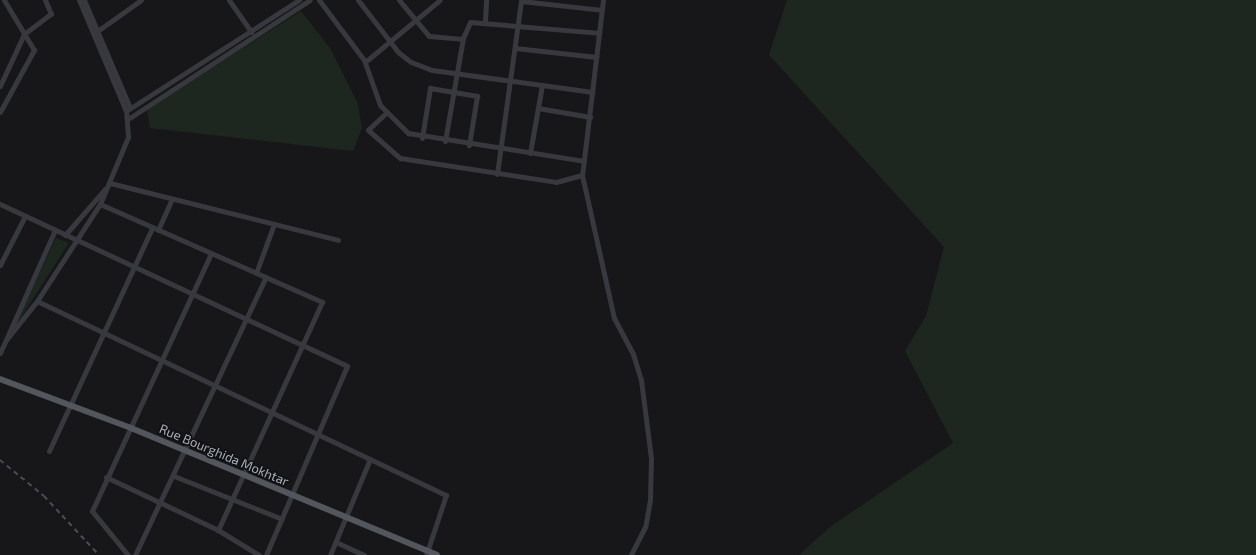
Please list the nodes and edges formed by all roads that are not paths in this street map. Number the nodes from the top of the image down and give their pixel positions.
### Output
1 (45, 0) edge
2 (79, 0) edge
3 (141, 0) edge
4 (229, 0) edge
5 (299, 0) edge
6 (310, 0) edge
7 (320, 0) edge
8 (358, 0) edge
9 (399, 0) edge
10 (440, 0) edge
11 (486, 0) edge
12 (603, 0) edge
13 (521, 1) edge
14 (85, 3) edge
15 (0, 7) edge
16 (602, 10) junction
17 (414, 19) junction
18 (485, 21) junction
19 (518, 25) junction
20 (95, 32) junction
21 (251, 32) junction
22 (600, 33) junction
23 (24, 34) junction
24 (462, 39) junction
25 (389, 41) junction
26 (515, 48) junction
27 (597, 57) junction
28 (366, 62) junction
29 (457, 72) junction
30 (512, 81) junction
31 (542, 85) junction
32 (0, 86) edge
33 (454, 92) junction
34 (593, 92) junction
35 (538, 108) junction
36 (128, 110) junction
37 (0, 112) edge
38 (387, 112) junction
39 (590, 117) junction
40 (128, 119) junction
41 (422, 138) junction
42 (445, 141) junction
43 (468, 145) junction
44 (500, 149) junction
45 (530, 153) junction
46 (584, 161) junction
47 (497, 174) junction
48 (582, 175) junction
49 (110, 183) junction
50 (172, 199) junction
51 (0, 204) edge
52 (100, 204) junction
53 (25, 216) junction
54 (274, 224) junction
55 (152, 228) junction
56 (55, 230) junction
57 (158, 230) junction
58 (64, 235) junction
59 (338, 240) dead end
60 (77, 241) junction
61 (0, 249) edge
62 (6, 252) junction
63 (210, 253) junction
64 (0, 265) edge
65 (134, 267) junction
66 (256, 273) junction
67 (266, 277) junction
68 (192, 294) junction
69 (37, 301) junction
70 (247, 320) junction
71 (104, 332) junction
72 (6, 340) junction
73 (302, 345) junction
74 (0, 353) edge
75 (162, 360) junction
76 (0, 379) edge
77 (217, 386) junction
78 (71, 404) junction
79 (271, 412) junction
80 (131, 428) junction
81 (318, 434) junction
82 (186, 451) junction
83 (49, 452) dead end
84 (370, 459) junction
85 (243, 475) junction
86 (174, 476) junction
87 (106, 477) junction
88 (293, 495) junction
89 (232, 499) junction
90 (161, 502) junction
91 (347, 516) junction
92 (282, 519) junction
93 (218, 530) junction
94 (336, 542) junction
95 (426, 553) edge
96 (128, 555) edge
97 (135, 555) edge
98 (259, 555) edge
99 (266, 555) edge
100 (330, 555) edge
101 (364, 555) edge
102 (437, 555) edge
103 (631, 555) edge

1 - 23 street
2 - 14 street
3 - 20 street
4 - 21 street
5 - 21 street
6 - 40 street
7 - 28 street
8 - 25 street
9 - 17 street
10 - 17 street
11 - 18 street
12 - 16 street
13 - 16 street
13 - 19 street
14 - 20 street
15 - 23 street
16 - 22 street
17 - 24 street
17 - 25 street
18 - 19 street
18 - 24 street
19 - 22 street
19 - 26 street
20 - 36 street
21 - 36 street
22 - 27 street
23 - 32 street
23 - 37 street
24 - 29 street
25 - 28 street
25 - 29 street
26 - 27 street
26 - 30 street
27 - 34 street
28 - 38 street
29 - 30 street
29 - 33 street
30 - 31 street
30 - 44 street
31 - 34 street
31 - 35 street
33 - 41 street
33 - 42 street
33 - 43 street
34 - 39 street
35 - 39 street
35 - 45 street
36 - 40 street
38 - 41 street
38 - 47 street
39 - 46 street
40 - 49 street
41 - 42 street
42 - 43 street
43 - 44 street
44 - 45 street
44 - 47 street
45 - 46 street
46 - 48 street
47 - 48 street
48 - 103 street
49 - 50 street
49 - 52 street
49 - 58 street
50 - 54 street
50 - 57 street
51 - 53 street
52 - 55 street
52 - 60 street
53 - 56 street
53 - 62 street
54 - 59 street
54 - 66 street
55 - 57 street
55 - 65 street
56 - 58 street
56 - 72 street
57 - 63 street
58 - 60 street
60 - 65 street
60 - 69 street
61 - 62 street
62 - 64 street
63 - 66 street
63 - 68 street
65 - 68 street
65 - 71 street
66 - 67 street
67 - 70 street
67 - 73 street
68 - 70 street
68 - 75 street
69 - 71 street
69 - 72 street
70 - 73 street
70 - 77 street
71 - 75 street
71 - 78 street
72 - 74 street
73 - 79 street
73 - 81 street
75 - 77 street
75 - 80 street
76 - 78 main road, Rue Bourghida Mokhtar
77 - 79 street
77 - 82 street
78 - 80 main road, Rue Bourghida Mokhtar
78 - 83 street
79 - 81 street
79 - 85 street
80 - 82 main road, Rue Bourghida Mokhtar
80 - 87 street
81 - 84 street
81 - 88 street
82 - 85 main road, Rue Bourghida Mokhtar
82 - 86 street
84 - 91 street
84 - 95 street
85 - 88 main road, Rue Bourghida Mokhtar
85 - 89 street
86 - 89 street
86 - 90 street
87 - 90 street
87 - 96 street
88 - 91 main road, Rue Bourghida Mokhtar
88 - 92 street
89 - 92 street
89 - 93 street
90 - 93 street
90 - 97 street
91 - 94 street
91 - 95 main road, Rue Bourghida Mokhtar
92 - 99 street
93 - 98 street
94 - 100 street
94 - 101 street
95 - 102 main road, Rue Bourghida Mokhtar

